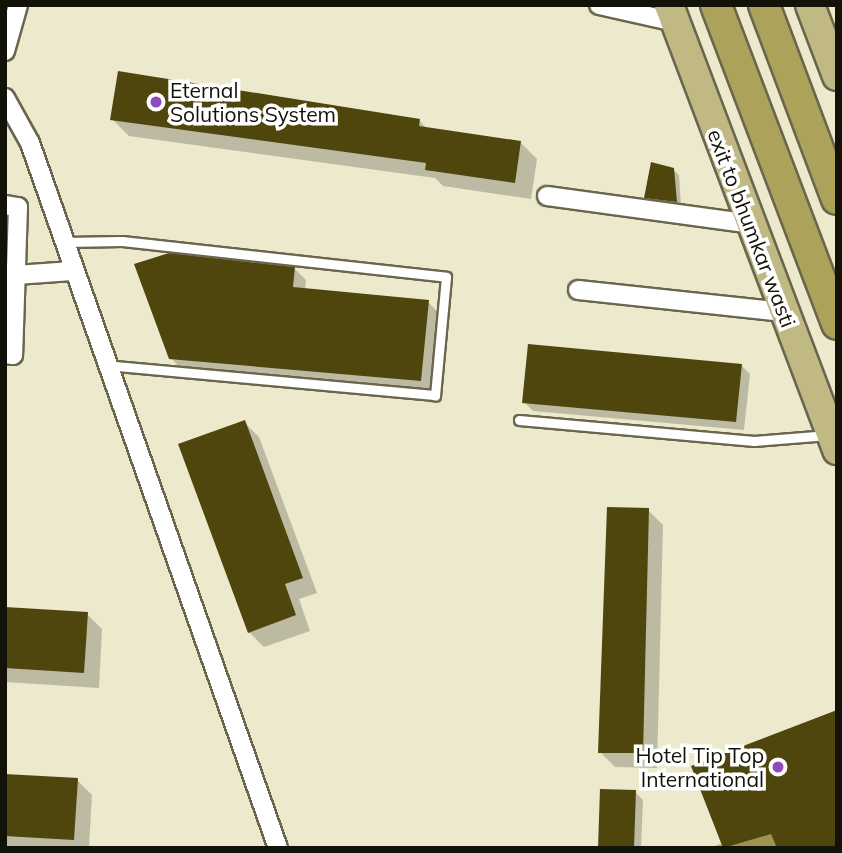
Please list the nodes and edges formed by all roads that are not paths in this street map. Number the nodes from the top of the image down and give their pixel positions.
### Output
1 (18, 5) edge
2 (599, 5) edge
3 (716, 5) edge
4 (764, 5) edge
5 (810, 5) edge
6 (672, 14) edge
7 (5, 51) edge
8 (837, 76) edge
9 (5, 98) edge
10 (547, 195) dead end
11 (837, 200) edge
12 (5, 205) edge
13 (751, 224) junction
14 (65, 242) junction
15 (72, 271) junction
16 (16, 275) junction
17 (578, 290) dead end
18 (784, 312) junction
19 (837, 324) edge
20 (5, 355) edge
21 (106, 365) junction
22 (519, 420) dead end
23 (834, 442) edge
24 (278, 848) edge

1 - 7 street
2 - 6 street
3 - 19 highway
4 - 11 highway
5 - 8 main road
6 - 13 main road, exit to bhumkar wasti
9 - 14 street
10 - 13 street
12 - 16 street
13 - 18 main road, exit to bhumkar wasti
14 - 15 street
14 - 21 lane
15 - 16 street
15 - 21 street
16 - 20 street
17 - 18 street
18 - 23 main road, exit to bhumkar wasti
21 - 24 street
22 - 23 lane

